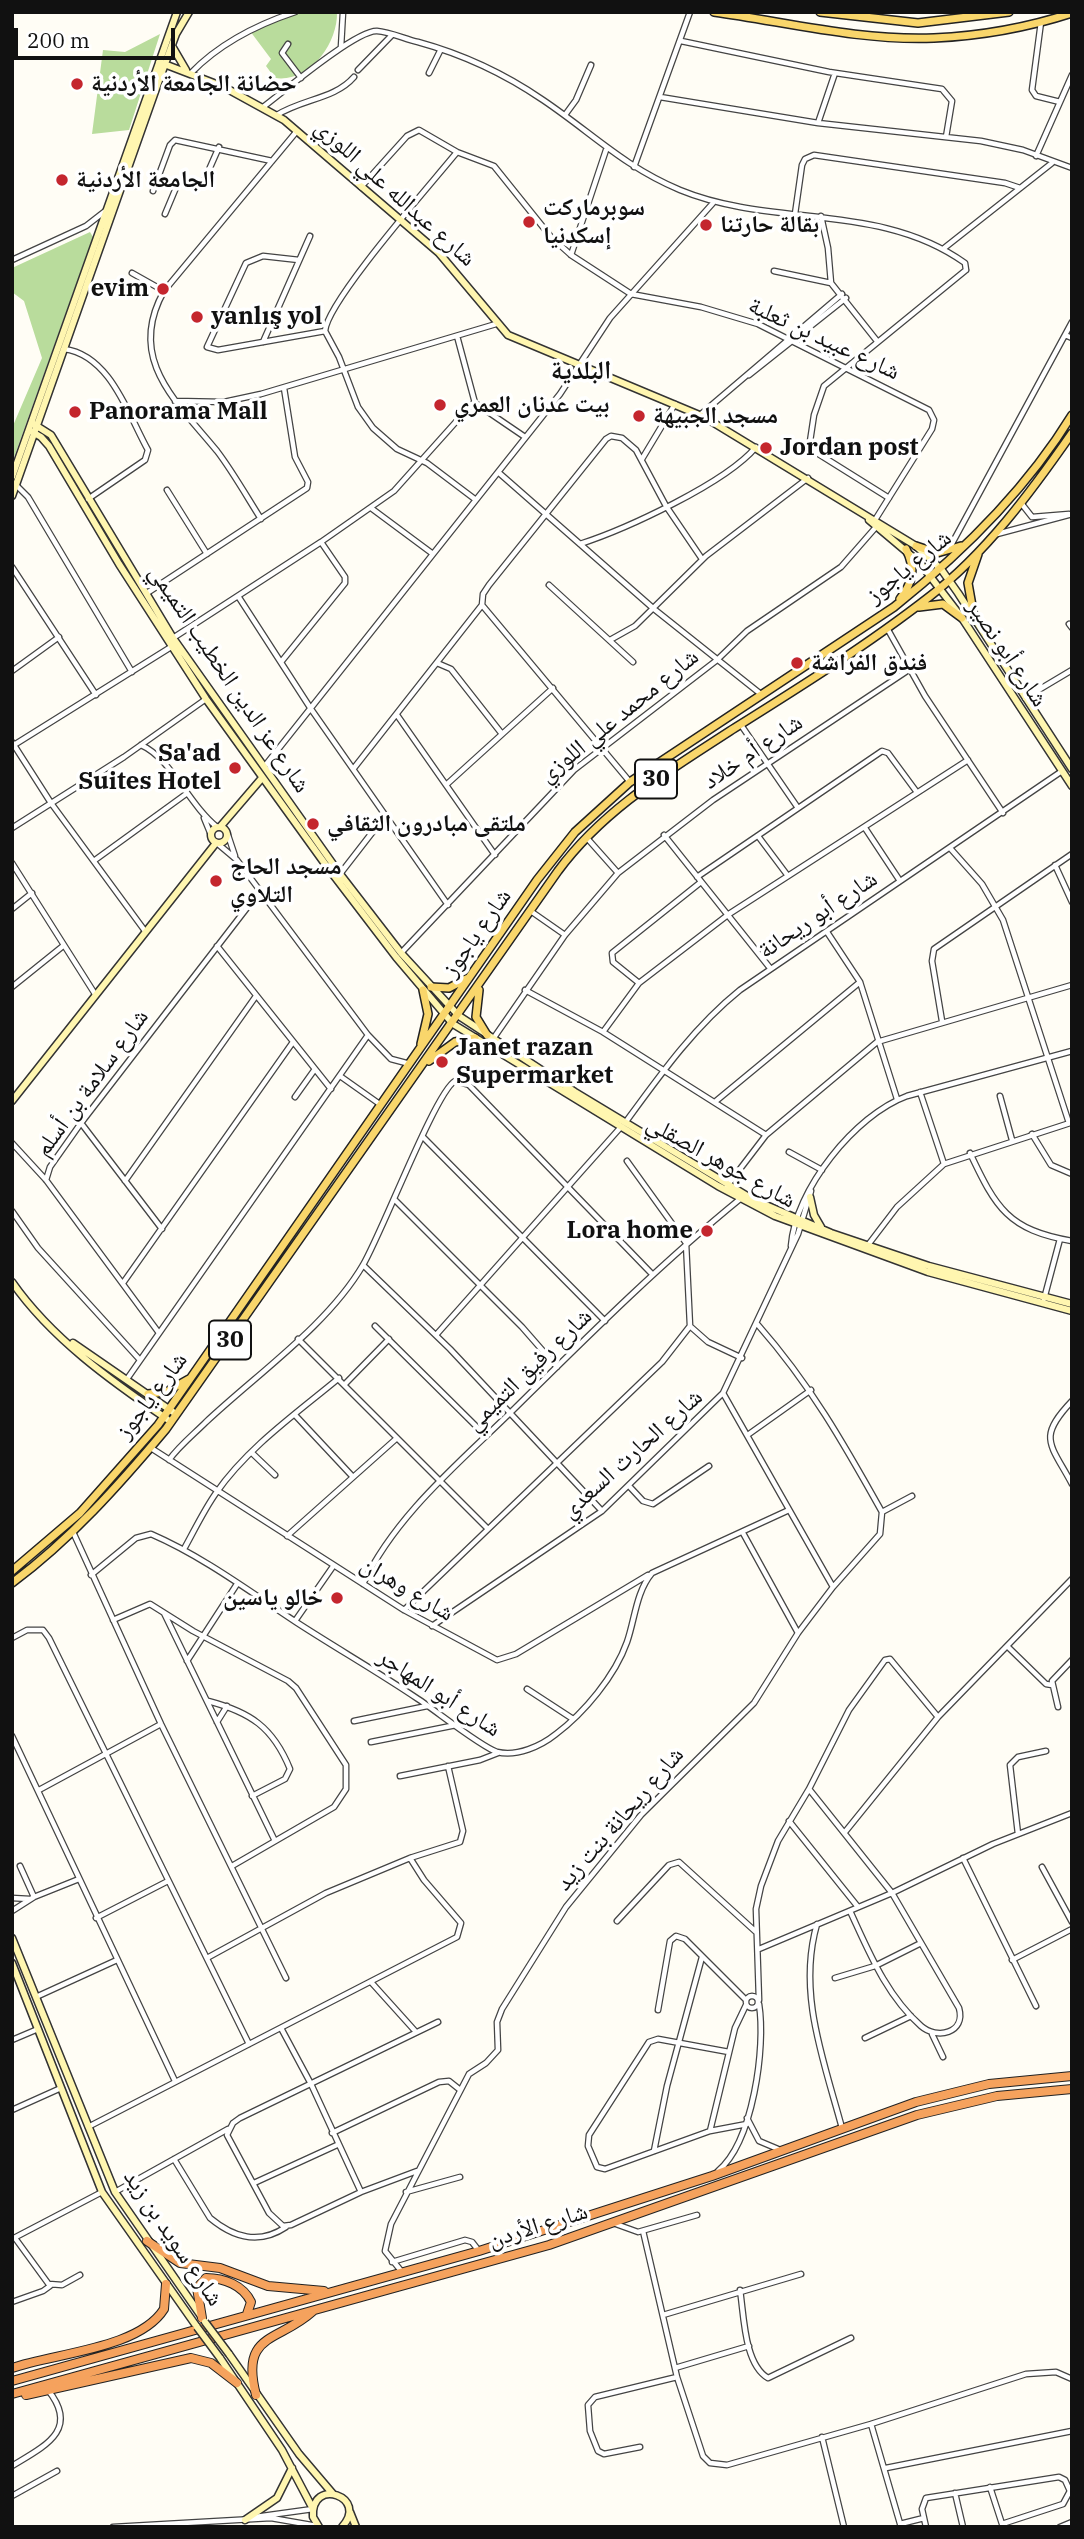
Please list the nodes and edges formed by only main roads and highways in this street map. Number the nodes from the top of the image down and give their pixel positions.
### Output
1 (714, 12) edge
2 (820, 12) edge
3 (1009, 12) edge
4 (1072, 13) edge
5 (977, 15) edge
6 (1072, 415) edge
7 (1072, 433) edge
8 (971, 541) junction
9 (916, 546) road end
10 (982, 546) junction
11 (906, 549) road end
12 (894, 607) junction
13 (915, 608) junction
14 (974, 617) road end
15 (962, 618) road end
16 (474, 971) junction
17 (479, 986) junction
18 (490, 1037) road end
19 (475, 1038) road end
20 (418, 1053) junction
21 (419, 1072) junction
22 (189, 1379) junction
23 (148, 1394) road end
24 (12, 1571) edge
25 (12, 1583) edge
26 (1072, 2076) edge
27 (1072, 2089) edge
28 (147, 2241) road end
29 (166, 2284) road end
30 (331, 2292) junction
31 (316, 2308) junction
32 (242, 2316) junction
33 (204, 2320) road end
34 (12, 2368) edge
35 (12, 2381) edge
36 (237, 2382) road end
37 (46, 2388) junction
38 (12, 2395) edge
39 (256, 2395) road end

1 - 4 main road
2 - 5 main road
3 - 5 main road
6 - 8 main road, شارع ياجوز / 30
7 - 10 main road, شارع ياجوز / 30
8 - 9 main road
8 - 12 main road, شارع ياجوز / 30
10 - 13 main road, شارع ياجوز / 30
10 - 14 main road
11 - 12 main road
12 - 16 main road, شارع ياجوز / 30
13 - 15 main road
13 - 17 main road, شارع ياجوز / 30
16 - 20 main road, شارع ياجوز / 30
16 - 20 main road
17 - 18 main road
17 - 21 main road, شارع ياجوز / 30
19 - 21 main road
20 - 22 main road, شارع ياجوز / 30
21 - 25 main road, شارع ياجوز / 30
22 - 23 main road
22 - 24 main road, شارع ياجوز / 30
26 - 30 highway, شارع الأردن
27 - 31 highway, شارع الأردن
28 - 30 highway
29 - 34 highway
30 - 32 highway, شارع الأردن
31 - 37 highway, شارع الأردن
31 - 39 highway
32 - 33 highway
32 - 35 highway, شارع الأردن
36 - 37 highway
37 - 38 highway

